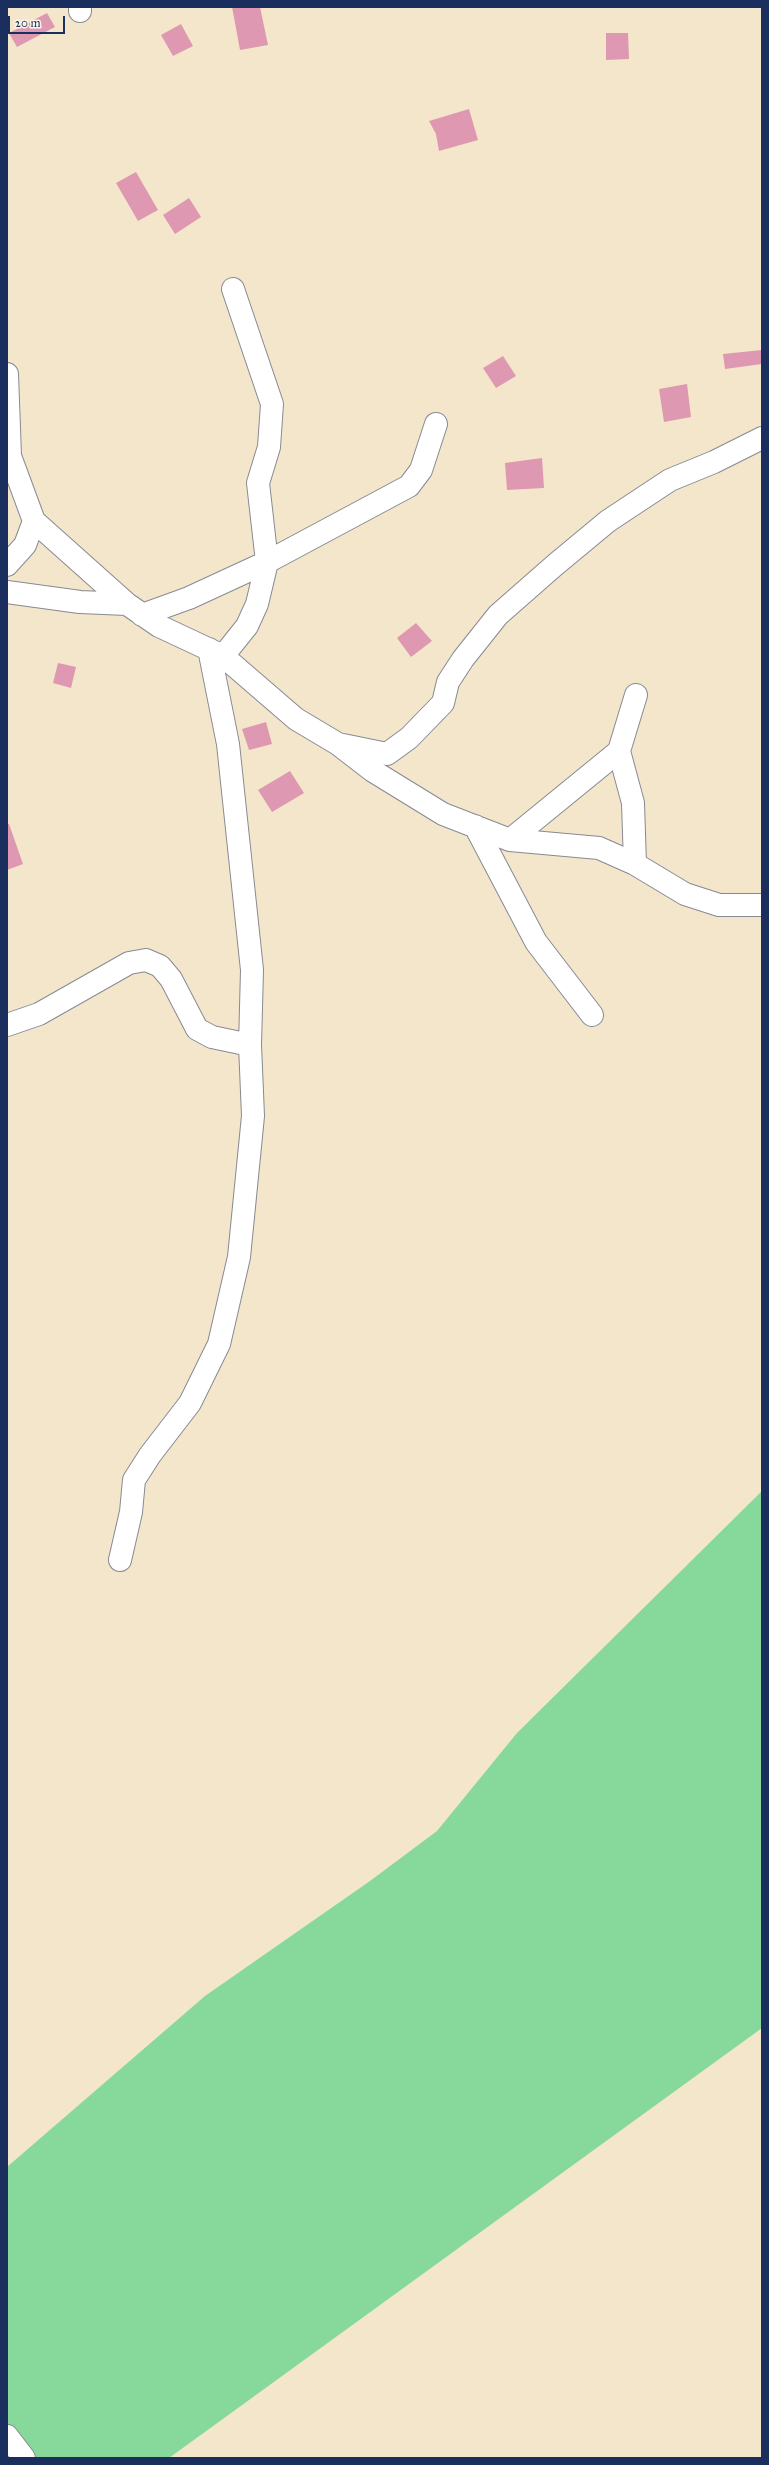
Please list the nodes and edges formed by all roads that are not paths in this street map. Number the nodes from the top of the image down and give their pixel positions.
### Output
1 (234, 289) dead end
2 (7, 374) edge
3 (436, 424) dead end
4 (762, 438) edge
5 (34, 521) junction
6 (267, 562) junction
7 (7, 565) edge
8 (7, 592) edge
9 (134, 609) junction
10 (216, 652) junction
11 (636, 695) dead end
12 (338, 744) junction
13 (619, 751) junction
14 (387, 754) junction
15 (392, 782) junction
16 (475, 826) junction
17 (510, 840) junction
18 (635, 864) junction
19 (762, 905) edge
20 (592, 1015) dead end
21 (7, 1025) edge
22 (250, 1045) junction
23 (120, 1560) dead end
24 (7, 2436) edge
25 (24, 2458) edge

1 - 6 street
2 - 5 street
3 - 6 street
4 - 14 street
5 - 7 street
5 - 9 street
6 - 9 street
6 - 10 street
8 - 9 street
9 - 10 street
10 - 12 street
10 - 22 street
11 - 13 street
12 - 14 street
12 - 15 street
13 - 17 street
13 - 18 street
14 - 15 street
15 - 16 street
16 - 17 street
16 - 20 street
17 - 18 street
18 - 19 street
21 - 22 street
22 - 23 street
24 - 25 street

